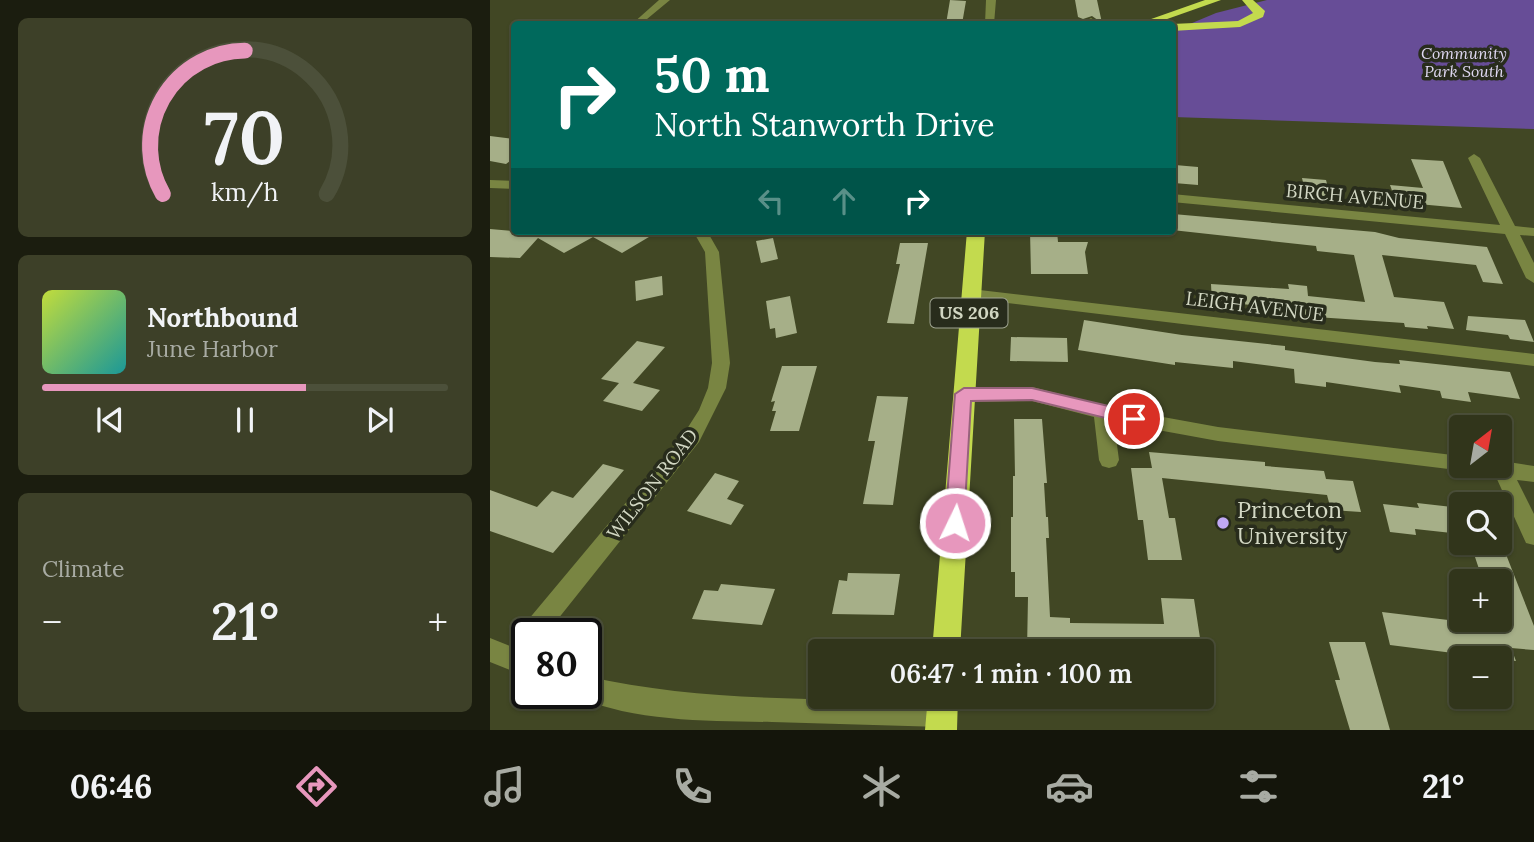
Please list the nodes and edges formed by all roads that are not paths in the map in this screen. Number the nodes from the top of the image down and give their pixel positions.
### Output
1 (665, 0) edge
2 (991, 0) edge
3 (1216, 0) edge
4 (1247, 0) edge
5 (640, 21) edge
6 (990, 21) edge
7 (1152, 21) edge
8 (1176, 28) edge
9 (1474, 158) dead end
10 (490, 184) edge
11 (511, 185) edge
12 (1176, 198) edge
13 (1510, 230) junction
14 (1534, 232) edge
15 (702, 235) edge
16 (976, 235) edge
17 (1534, 278) edge
18 (971, 294) junction
19 (1534, 360) edge
20 (964, 394) junction
21 (1103, 412) junction
22 (1109, 460) dead end
23 (1449, 463) edge
24 (1512, 471) edge
25 (1534, 474) edge
26 (1506, 478) edge
27 (1534, 536) edge
28 (544, 618) edge
29 (947, 639) edge
30 (602, 692) edge
31 (942, 714) edge

1 - 5 street
2 - 6 street
3 - 7 highway
4 - 8 highway
9 - 13 street
10 - 11 street
12 - 13 street, BIRCH AVENUE
13 - 14 street, BIRCH AVENUE
13 - 17 street
15 - 28 street, WILSON ROAD
16 - 18 highway, US 206
18 - 19 street, LEIGH AVENUE
18 - 20 highway, US 206
20 - 21 street
20 - 29 highway, US 206
21 - 22 street
21 - 23 street
24 - 25 street
26 - 27 street
30 - 31 street

